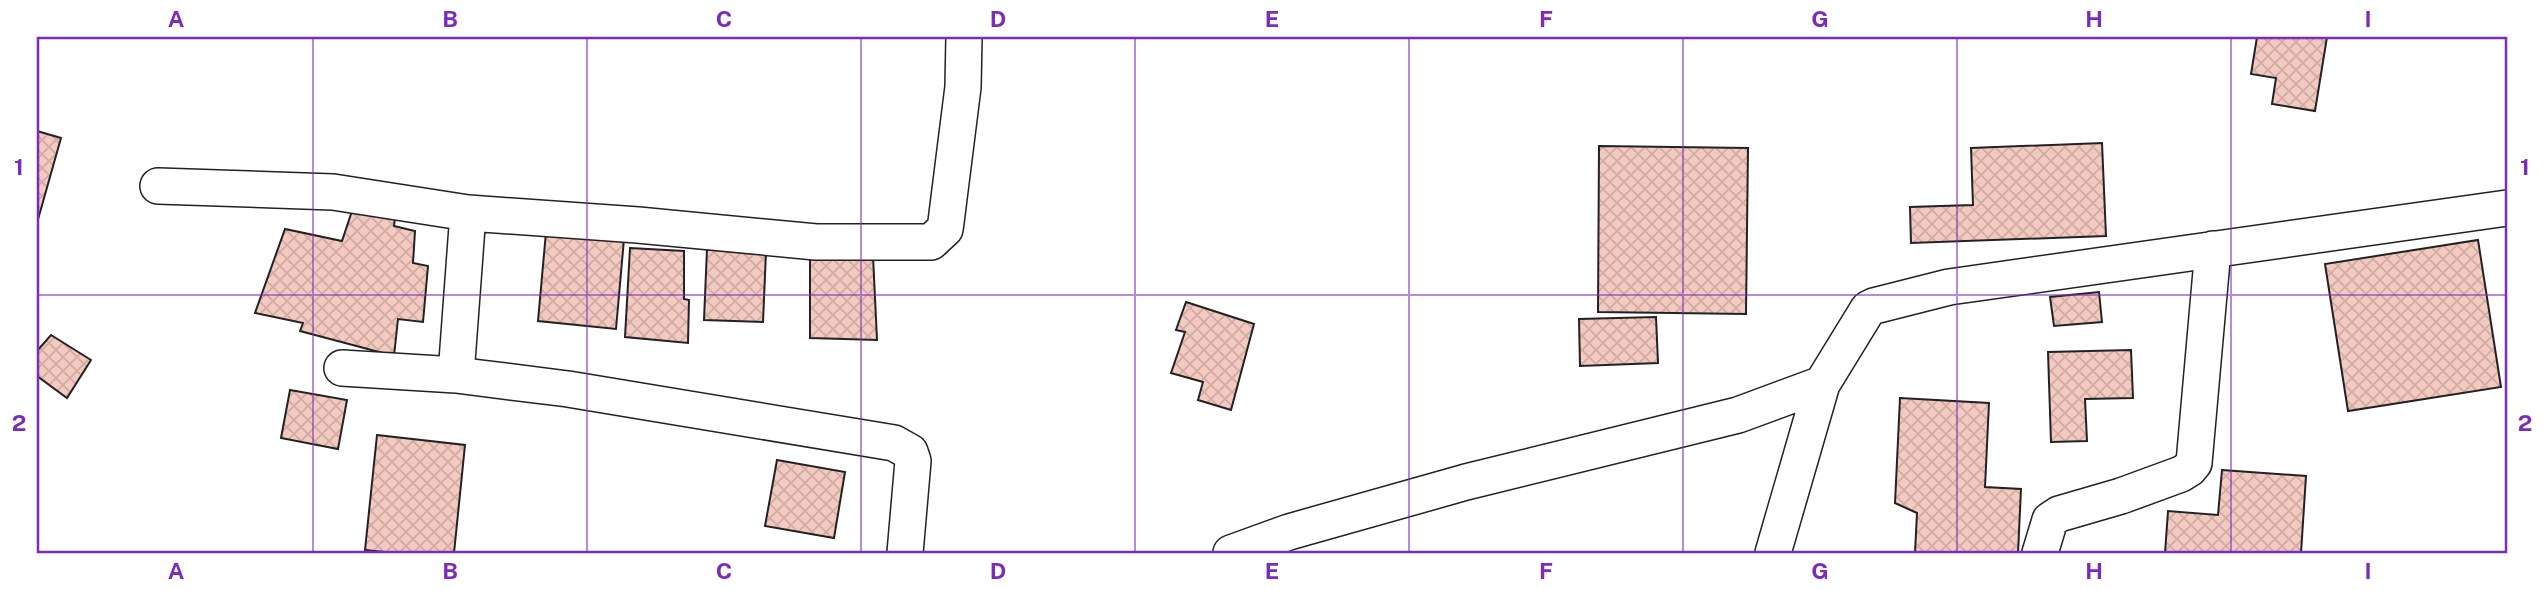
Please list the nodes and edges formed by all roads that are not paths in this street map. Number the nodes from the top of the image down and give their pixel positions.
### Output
1 (964, 37) edge
2 (158, 186) dead end
3 (2507, 208) edge
4 (468, 213) junction
5 (2213, 249) junction
6 (342, 368) dead end
7 (456, 376) junction
8 (1822, 384) junction
9 (905, 553) edge
10 (1231, 553) edge
11 (1773, 553) edge
12 (2040, 553) edge

1 - 4 street
2 - 4 street
3 - 5 street
4 - 7 street
5 - 8 street
5 - 12 street
6 - 7 street
7 - 9 street
8 - 10 street
8 - 11 street

